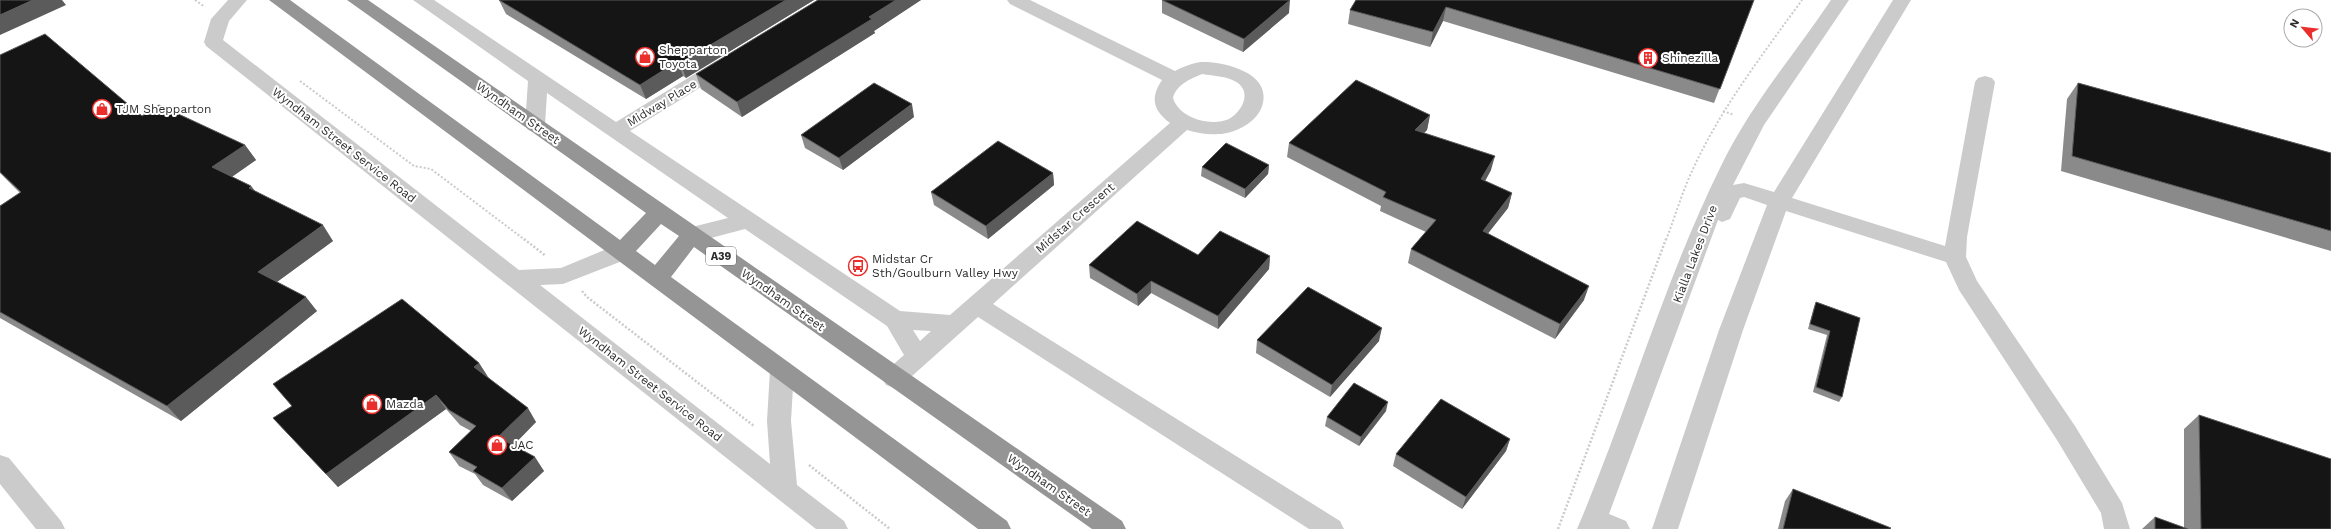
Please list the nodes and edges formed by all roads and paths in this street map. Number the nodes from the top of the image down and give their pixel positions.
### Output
1 (238, 0) edge
2 (278, 0) edge
3 (356, 0) edge
4 (422, 0) edge
5 (1016, 0) edge
6 (1840, 0) edge
7 (1902, 0) edge
8 (737, 57) edge
9 (538, 78) junction
10 (1175, 78) junction
11 (1985, 82) dead end
12 (1184, 122) junction
13 (535, 125) junction
14 (617, 130) junction
15 (1778, 203) junction
16 (659, 212) junction
17 (749, 220) junction
18 (692, 235) junction
19 (622, 252) junction
20 (1955, 257) junction
21 (1692, 260) junction
22 (515, 278) junction
23 (657, 278) junction
24 (977, 305) junction
25 (895, 320) junction
26 (955, 324) junction
27 (918, 357) junction
28 (782, 370) junction
29 (894, 378) junction
30 (0, 466) edge
31 (785, 490) junction
32 (1592, 524) edge
33 (52, 529) edge
34 (835, 529) edge
35 (998, 529) edge
36 (1114, 529) edge
37 (1331, 529) edge
38 (1617, 529) edge
39 (1665, 529) edge
40 (2117, 529) edge

1 - 22 street, Wyndham Street Service Road
2 - 19 highway
3 - 13 highway, Wyndham Street / A39
4 - 9 street
5 - 10 street
6 - 21 street, Kialla Lakes Drive
7 - 15 street
8 - 14 street, Midway Place
9 - 13 street
9 - 14 street
10 - 12 street
10 - 12 street
11 - 20 street
12 - 24 street, Midstar Crescent
13 - 16 highway, Wyndham Street / A39
14 - 17 street
15 - 20 street
15 - 21 street
15 - 39 street
16 - 18 highway, Wyndham Street / A39
16 - 19 highway
17 - 18 street
17 - 25 street
18 - 23 highway
18 - 29 highway, Wyndham Street / A39
19 - 22 street
19 - 23 highway
20 - 40 street
21 - 32 street, Kialla Lakes Drive
22 - 31 street, Wyndham Street Service Road
23 - 28 highway
24 - 26 street, Midstar Crescent
24 - 37 street
25 - 26 street
25 - 27 street
26 - 27 street, Midstar Crescent
27 - 29 street, Midstar Crescent
28 - 31 street
28 - 35 highway
29 - 36 highway, Wyndham Street / A39
30 - 33 street
31 - 34 street, Wyndham Street Service Road
32 - 38 street

